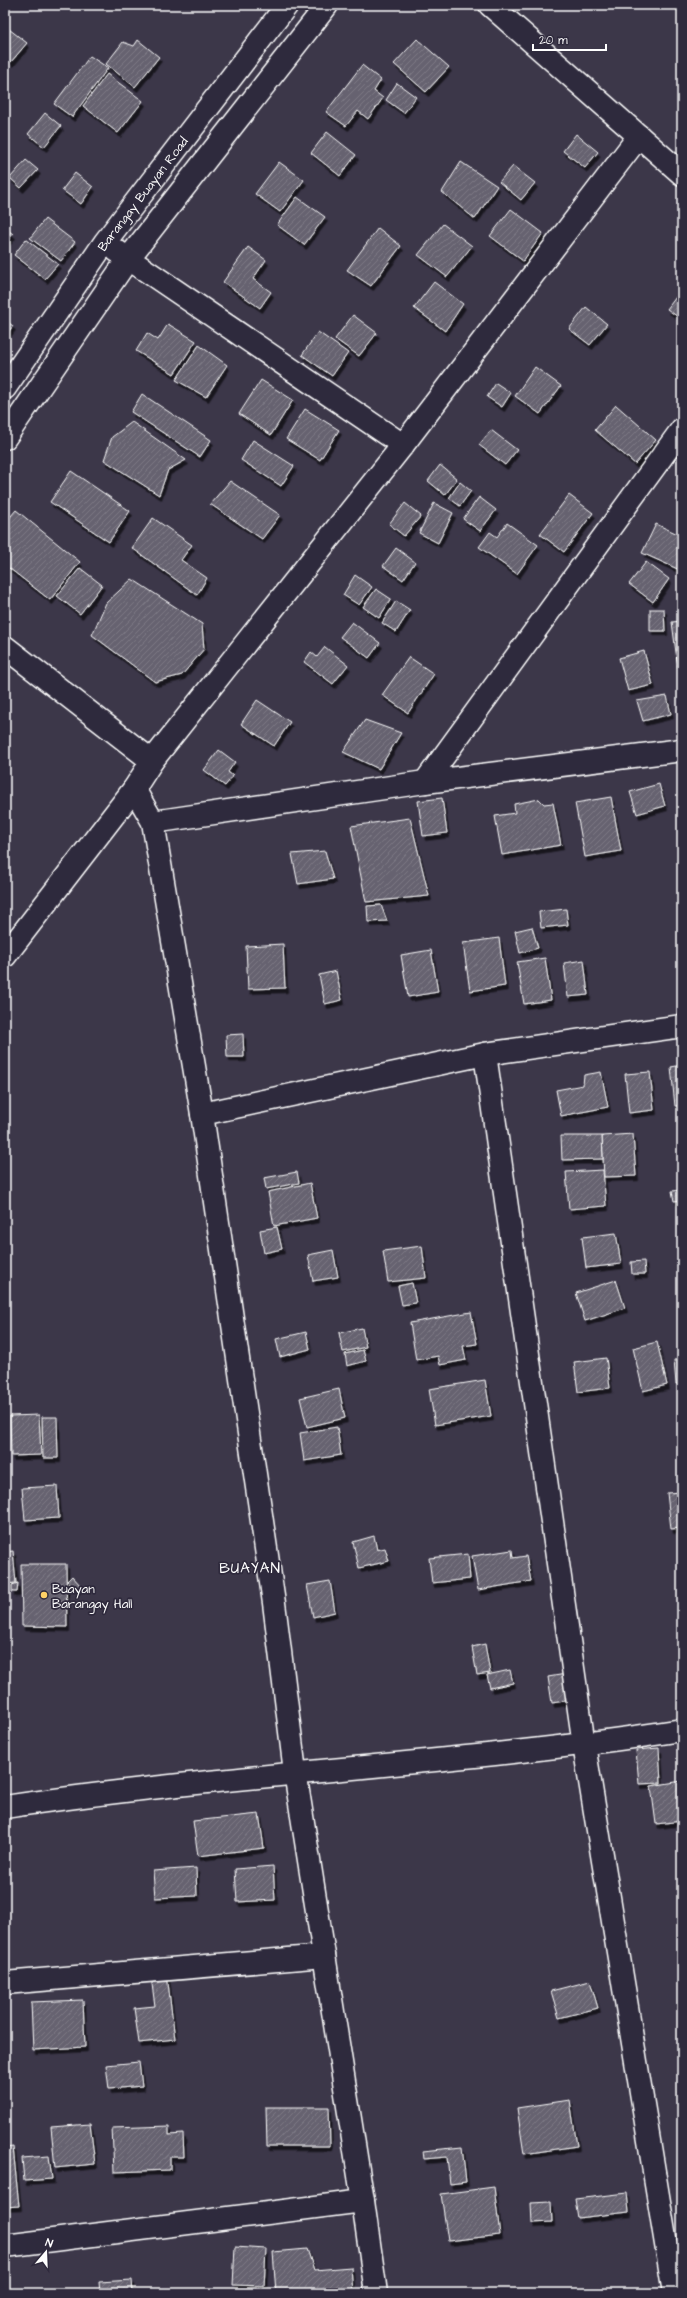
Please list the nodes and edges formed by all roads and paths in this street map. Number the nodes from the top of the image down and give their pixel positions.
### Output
1 (287, 5) edge
2 (327, 5) edge
3 (490, 5) edge
4 (639, 136) junction
5 (682, 174) edge
6 (105, 242) junction
7 (128, 259) junction
8 (5, 388) edge
9 (682, 429) edge
10 (5, 438) edge
11 (404, 444) junction
12 (5, 648) edge
13 (682, 750) edge
14 (152, 761) junction
15 (425, 782) junction
16 (134, 789) junction
17 (153, 822) junction
18 (5, 956) edge
19 (682, 1026) edge
20 (485, 1054) junction
21 (202, 1114) junction
22 (682, 1730) edge
23 (584, 1745) junction
24 (295, 1772) junction
25 (5, 1807) edge
26 (324, 1956) junction
27 (5, 1983) edge
28 (363, 2201) junction
29 (5, 2246) edge
30 (376, 2293) edge
31 (674, 2293) edge

1 - 6 street, Barangay Buayan Road
2 - 7 street
3 - 4 street
4 - 5 street
4 - 11 street
6 - 7 street
6 - 8 street, Barangay Buayan Road
7 - 10 street
7 - 11 street
9 - 15 street
11 - 14 street
12 - 14 street
13 - 15 street
14 - 16 street
15 - 17 street
16 - 17 street
16 - 18 street
17 - 21 street
19 - 20 street
20 - 21 street
20 - 23 street
21 - 24 street
22 - 23 street
23 - 24 street
23 - 31 street
24 - 25 street
24 - 26 street
26 - 27 street
26 - 28 street
28 - 29 street
28 - 30 street

